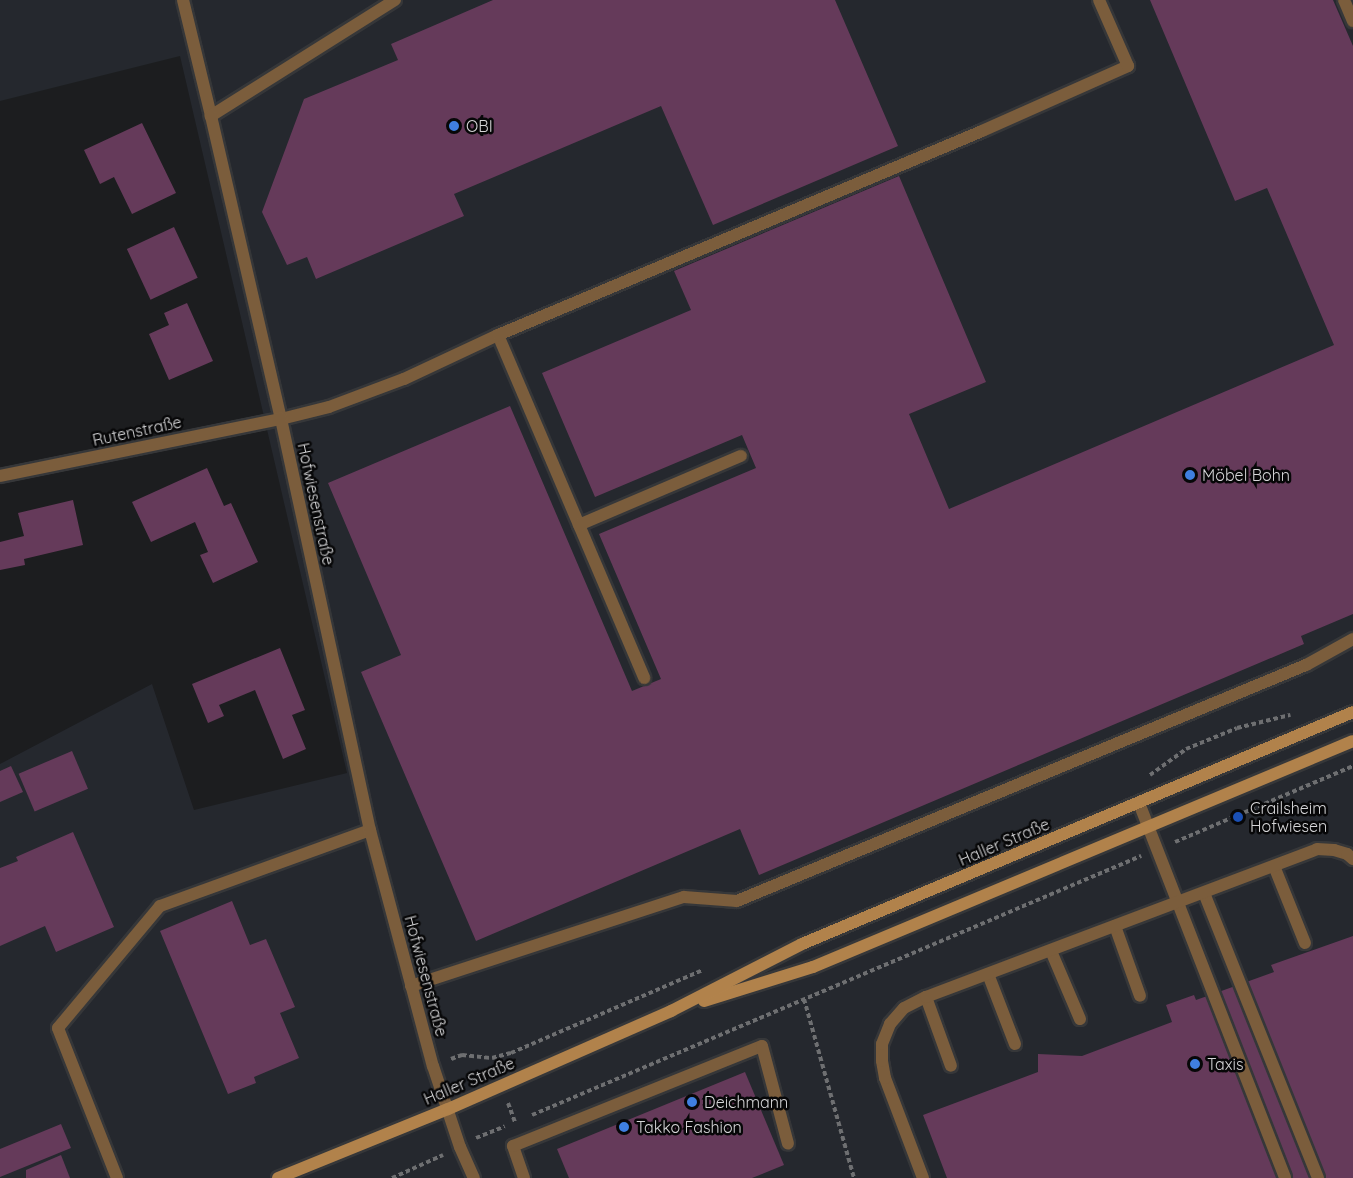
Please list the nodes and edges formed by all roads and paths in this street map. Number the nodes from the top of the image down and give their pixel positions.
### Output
1 (183, 0) edge
2 (395, 0) edge
3 (1099, 0) edge
4 (1344, 0) edge
5 (1353, 21) edge
6 (211, 116) junction
7 (498, 335) junction
8 (281, 419) junction
9 (741, 456) dead end
10 (0, 476) edge
11 (579, 525) junction
12 (1353, 639) edge
13 (644, 678) dead end
14 (1353, 712) edge
15 (1353, 741) edge
16 (1353, 766) edge
17 (1139, 803) junction
18 (1149, 827) junction
19 (369, 830) junction
20 (1158, 849) junction
21 (1353, 860) edge
22 (1275, 866) junction
23 (1204, 893) junction
24 (1177, 904) junction
25 (1115, 927) junction
26 (1305, 943) dead end
27 (1052, 951) junction
28 (988, 974) junction
29 (411, 986) junction
30 (1140, 996) dead end
31 (926, 997) junction
32 (804, 999) junction
33 (671, 1011) junction
34 (1080, 1019) dead end
35 (1015, 1044) dead end
36 (951, 1066) dead end
37 (448, 1108) junction
38 (788, 1144) dead end
39 (460, 1147) junction
40 (117, 1178) edge
41 (278, 1178) edge
42 (392, 1178) edge
43 (474, 1178) edge
44 (524, 1178) edge
45 (854, 1178) edge
46 (923, 1178) edge
47 (1285, 1178) edge
48 (1318, 1178) edge

1 - 6 street, Hofwiesenstraße
2 - 6 street
3 - 7 street, Rutenstraße
4 - 5 street
6 - 8 street, Hofwiesenstraße
7 - 8 street, Rutenstraße
7 - 11 street
8 - 10 street, Rutenstraße
8 - 19 street, Hofwiesenstraße
9 - 11 street
11 - 13 street
12 - 29 street
14 - 17 main road, Haller Straße
15 - 18 main road, Haller Straße
16 - 20 path
17 - 18 street
17 - 33 main road, Haller Straße
18 - 20 street
18 - 33 main road, Haller Straße
19 - 29 street, Hofwiesenstraße
19 - 40 street
20 - 24 street
20 - 32 path
21 - 22 street
22 - 23 street
22 - 26 street
23 - 24 street
23 - 48 street
24 - 25 street
24 - 47 street
25 - 27 street
25 - 30 street
27 - 28 street
27 - 34 street
28 - 31 street
28 - 35 street
29 - 37 street, Hofwiesenstraße
31 - 36 street
31 - 46 street
32 - 39 path
32 - 45 path
33 - 37 main road, Haller Straße
37 - 39 street, Hofwiesenstraße
37 - 41 main road, Haller Straße
38 - 44 street
39 - 42 path
39 - 43 street, Hofwiesenstraße

